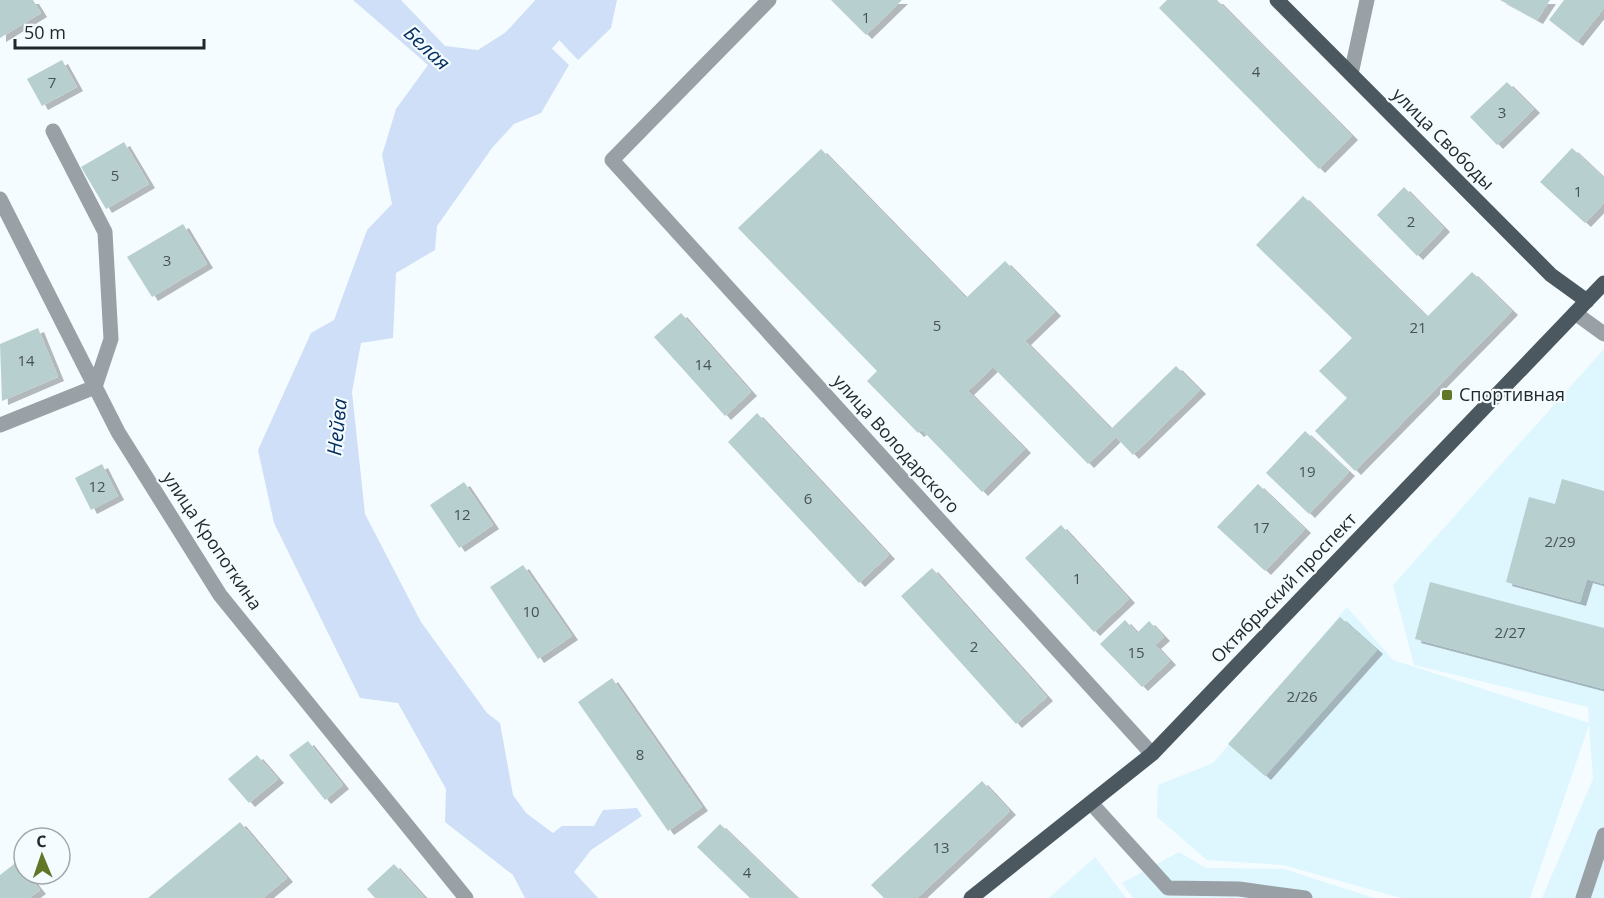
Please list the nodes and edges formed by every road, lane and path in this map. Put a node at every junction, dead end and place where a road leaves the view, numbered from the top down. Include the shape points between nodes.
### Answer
1 (769, 0) edge
2 (1277, 0) edge
3 (1367, 0) edge
4 (1351, 74) junction
5 (53, 131) dead end
6 (0, 199) edge
7 (1604, 283) edge
8 (1587, 301) junction
9 (1575, 313) junction
10 (1604, 334) edge
11 (96, 387) junction
12 (0, 425) edge
13 (1152, 754) junction
14 (1091, 803) junction
15 (1604, 835) edge
16 (466, 898) edge
17 (971, 898) edge
18 (1305, 898) edge
19 (1583, 898) edge

1 - 13 street, улица Володарского via 612,160
2 - 4 main road, улица Свободы
3 - 4 street
4 - 8 main road, улица Свободы via 1551,276
5 - 11 street via 105,232 111,339
6 - 11 street, улица Кропоткина
7 - 8 main road, Октябрьский проспект
8 - 9 main road, Октябрьский проспект
9 - 10 street
9 - 13 main road, Октябрьский проспект
11 - 12 street
11 - 16 street, улица Кропоткина via 118,432 220,595
13 - 14 main road, Октябрьский проспект
14 - 17 main road, Октябрьский проспект
14 - 18 street via 1168,888 1239,889
15 - 19 street

